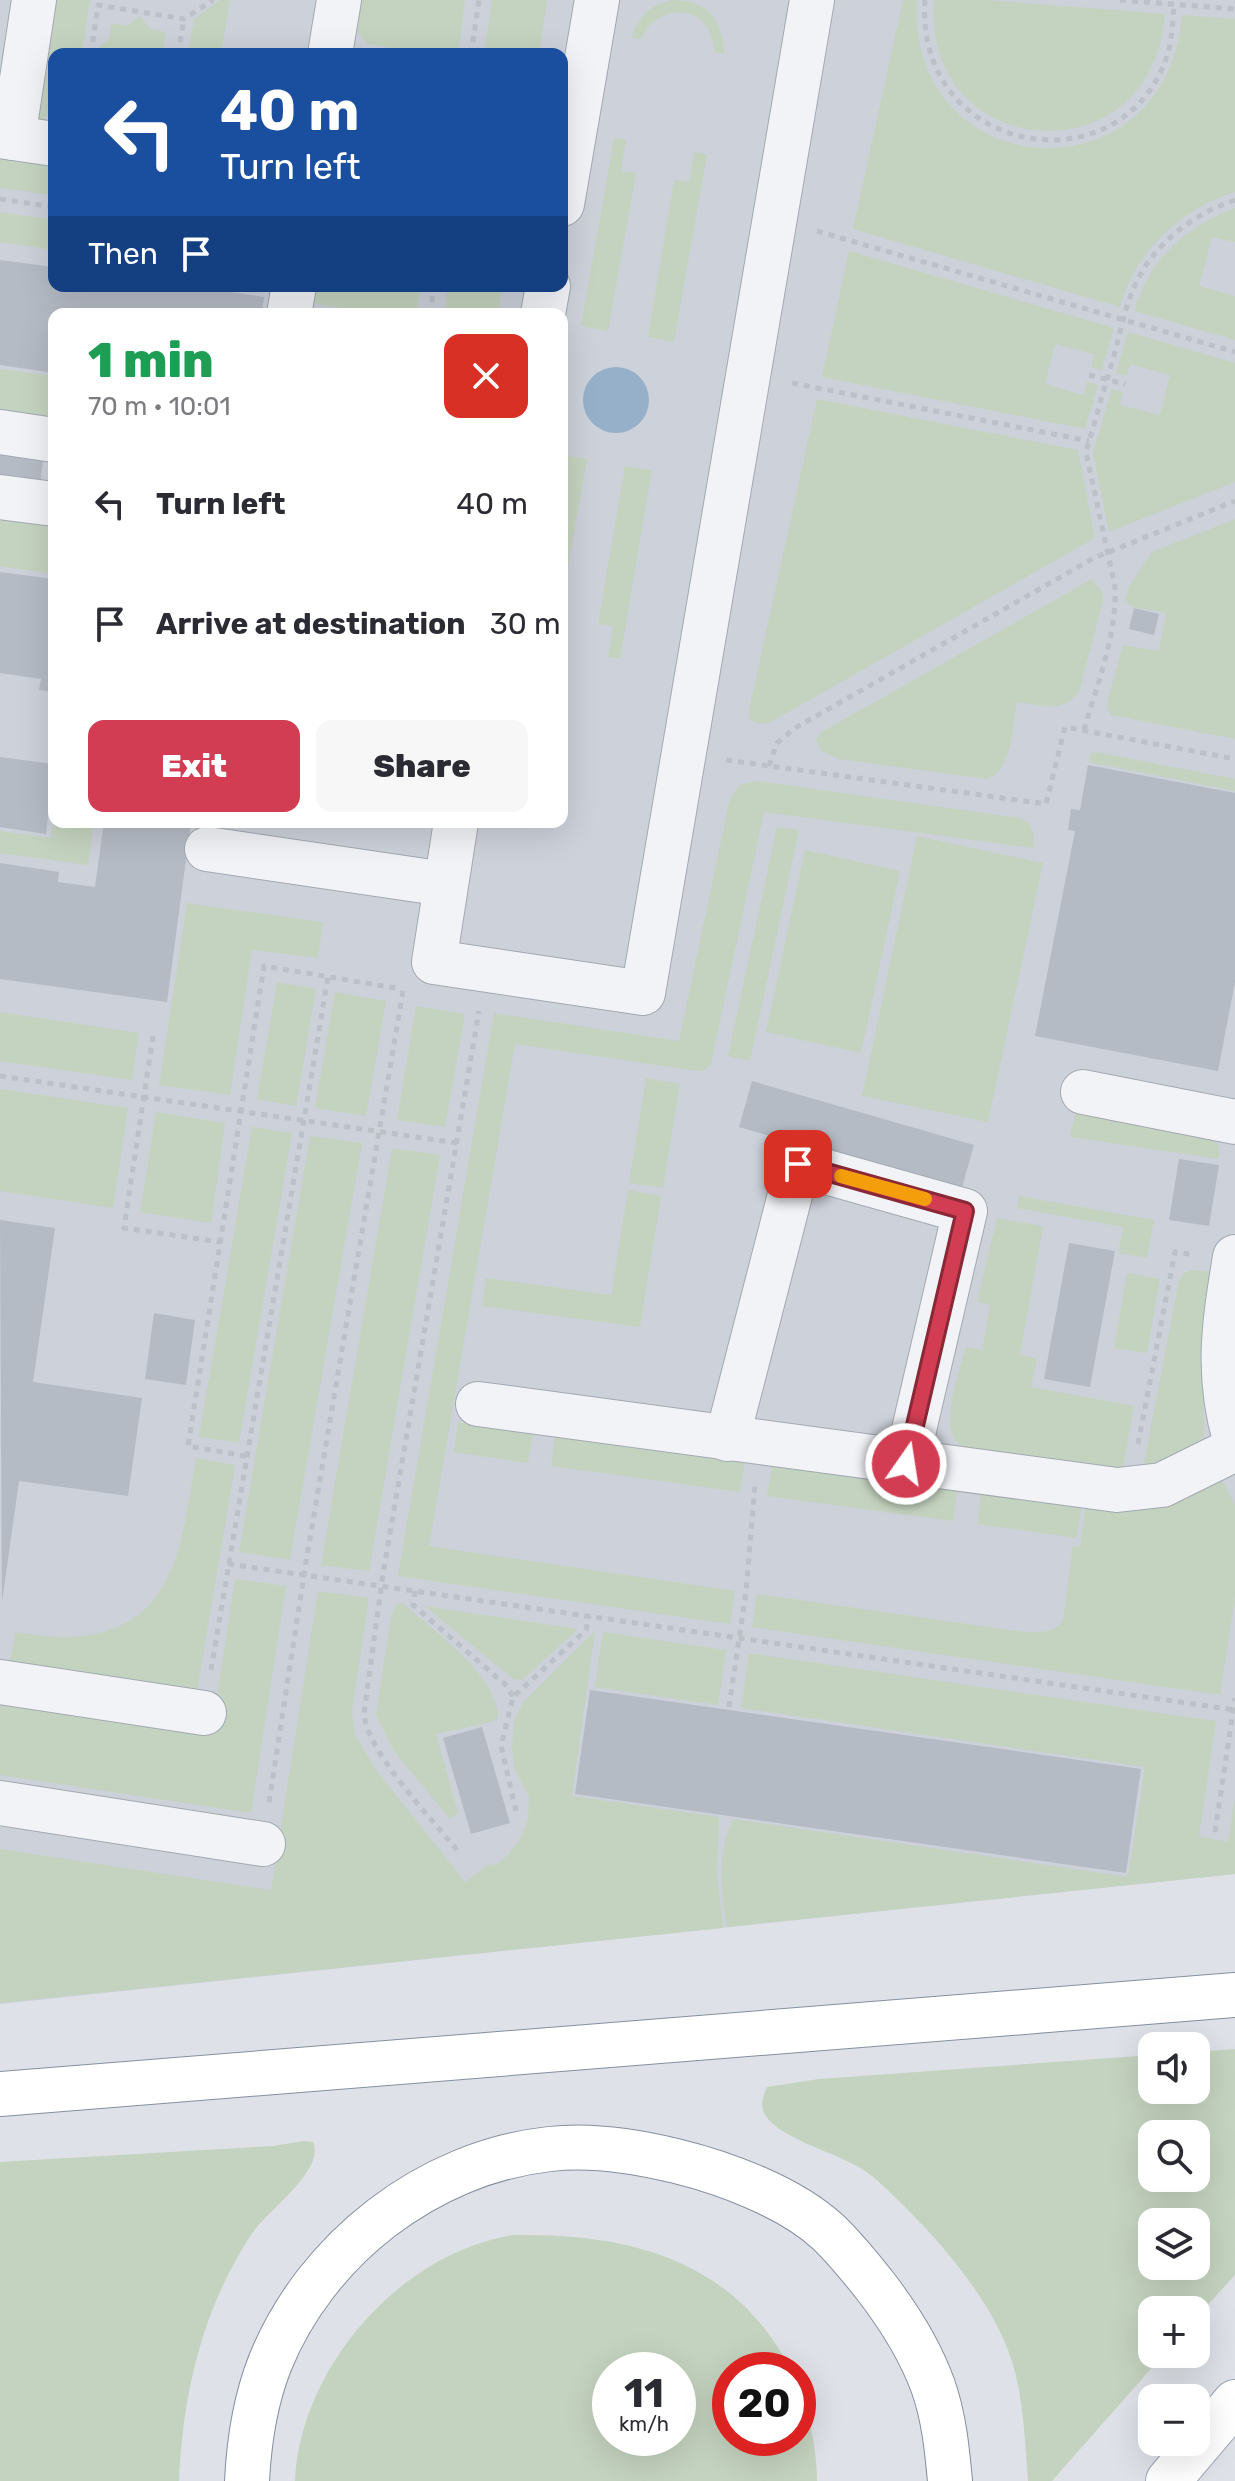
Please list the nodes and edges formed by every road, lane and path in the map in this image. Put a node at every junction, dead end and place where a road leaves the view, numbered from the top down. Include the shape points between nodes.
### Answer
1 (34, 0) edge
2 (213, 0) edge
3 (339, 0) edge
4 (479, 0) edge
5 (597, 0) edge
6 (812, 0) edge
7 (925, 0) edge
8 (1120, 0) edge
9 (97, 2) edge
10 (1174, 4) junction
11 (1235, 9) edge
12 (184, 19) junction
13 (92, 48) edge
14 (179, 48) edge
15 (331, 48) edge
16 (472, 48) edge
17 (572, 93) edge
18 (568, 137) edge
19 (22, 139) edge
20 (0, 199) edge
21 (1235, 200) edge
22 (48, 206) edge
23 (775, 218) junction
24 (1125, 320) junction
25 (1235, 352) edge
26 (748, 374) junction
27 (1089, 375) dead end
28 (1107, 379) junction
29 (1125, 384) dead end
30 (0, 432) edge
31 (48, 439) edge
32 (1089, 441) junction
33 (0, 497) edge
34 (1235, 501) edge
35 (48, 503) edge
36 (1107, 552) junction
37 (1084, 730) junction
38 (682, 755) junction
39 (1235, 759) edge
40 (769, 766) junction
41 (455, 828) edge
42 (207, 849) dead end
43 (445, 884) junction
44 (328, 977) junction
45 (403, 990) junction
46 (416, 992) dead end
47 (481, 1003) dead end
48 (153, 1036) dead end
49 (0, 1076) edge
50 (1083, 1092) dead end
51 (144, 1096) junction
52 (241, 1111) junction
53 (304, 1120) junction
54 (1235, 1122) edge
55 (379, 1132) junction
56 (457, 1143) junction
57 (220, 1243) junction
58 (1235, 1259) edge
59 (478, 1404) dead end
60 (1235, 1440) edge
61 (744, 1441) junction
62 (1235, 1449) edge
63 (246, 1456) junction
64 (906, 1464) junction
65 (1129, 1490) junction
66 (228, 1564) junction
67 (304, 1576) junction
68 (382, 1587) junction
69 (415, 1591) junction
70 (589, 1616) junction
71 (740, 1639) junction
72 (0, 1682) edge
73 (513, 1697) junction
74 (1235, 1698) edge
75 (729, 1707) dead end
76 (1234, 1710) edge
77 (204, 1713) joint
78 (0, 1803) edge
79 (516, 1811) dead end
80 (1215, 1832) dead end
81 (263, 1844) joint
82 (457, 1850) dead end
83 (1235, 1995) edge
84 (0, 2094) edge
85 (1235, 2402) edge
86 (247, 2481) edge
87 (950, 2481) edge
88 (1168, 2481) edge

1 - 19 lane
2 - 12 path
3 - 15 lane
4 - 16 path
5 - 17 lane
6 - 23 lane
7 - 10 path via 931,57 958,102 1000,131 1051,140 1101,129 1143,98 1168,53
8 - 10 path
9 - 12 path
9 - 13 path
10 - 11 path
12 - 14 path
17 - 18 lane
20 - 22 path
21 - 24 path via 1210,209 1158,249 1137,281
23 - 24 path
23 - 26 lane
24 - 25 path
24 - 28 path
26 - 32 path
26 - 38 lane
27 - 28 path
28 - 29 path
28 - 32 path
30 - 31 lane
32 - 36 path via 1086,452
33 - 35 lane
34 - 36 path
36 - 37 path via 1115,587 1113,622
36 - 40 path via 795,728 777,743
37 - 39 path
37 - 40 path via 1065,727 1046,804
38 - 40 path
38 - 43 lane via 643,993 434,962
41 - 43 lane
42 - 43 lane
44 - 45 path
44 - 52 path via 264,966
44 - 53 path
45 - 46 path
45 - 55 path
47 - 56 path
48 - 51 path
49 - 51 path
50 - 54 lane
51 - 52 path
51 - 57 path via 124,1228
52 - 53 path
52 - 57 path
53 - 55 path
53 - 63 path
55 - 56 path
55 - 67 path
56 - 68 path
57 - 63 path via 188,1446
58 - 60 lane via 1222,1365
58 - 65 path via 1175,1252
59 - 61 lane
61 - 64 lane
61 - 64 lane via 798,1164 965,1211
61 - 71 path
62 - 65 lane via 1162,1485
63 - 66 path
64 - 65 lane
66 - 67 path
66 - 77 path
67 - 68 path
67 - 81 path
68 - 69 path
68 - 82 path via 365,1722 385,1760
69 - 70 path
69 - 73 path via 413,1605 507,1686
70 - 71 path
70 - 73 path via 586,1630
71 - 75 path
71 - 76 path
72 - 77 lane
73 - 79 path via 501,1746
74 - 76 path
76 - 80 path
78 - 81 lane
83 - 84 main road
85 - 88 main road
86 - 87 main road via 250,2437 270,2363 289,2324 342,2252 377,2220 462,2172 509,2156 597,2147 699,2166 790,2206 826,2231 898,2316 919,2353 945,2433

